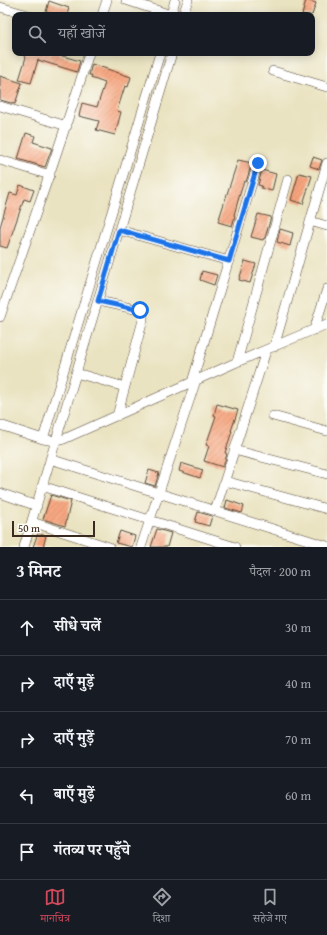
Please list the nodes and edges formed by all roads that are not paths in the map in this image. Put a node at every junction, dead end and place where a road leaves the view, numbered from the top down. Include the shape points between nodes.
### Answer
1 (107, 0) edge
2 (126, 0) edge
3 (175, 0) edge
4 (188, 0) edge
5 (146, 3) edge
6 (0, 7) edge
7 (18, 12) edge
8 (103, 12) edge
9 (164, 12) edge
10 (171, 12) edge
11 (184, 12) edge
12 (88, 56) edge
13 (159, 56) edge
14 (171, 56) edge
15 (273, 71) dead end
16 (327, 87) edge
17 (0, 106) edge
18 (67, 126) junction
19 (0, 160) edge
20 (258, 163) dead end
21 (327, 163) edge
22 (50, 175) junction
23 (288, 179) dead end
24 (310, 221) junction
25 (327, 226) edge
26 (119, 230) junction
27 (229, 261) junction
28 (327, 289) edge
29 (98, 301) junction
30 (0, 317) edge
31 (327, 324) edge
32 (314, 330) junction
33 (270, 349) junction
34 (237, 362) junction
35 (76, 373) junction
36 (194, 381) junction
37 (125, 387) junction
38 (117, 416) junction
39 (273, 416) dead end
40 (0, 425) edge
41 (327, 431) edge
42 (43, 439) junction
43 (55, 441) junction
44 (234, 450) junction
45 (50, 460) junction
46 (327, 474) edge
47 (225, 481) junction
48 (42, 486) junction
49 (0, 493) edge
50 (159, 493) junction
51 (36, 506) junction
52 (327, 509) edge
53 (215, 511) junction
54 (149, 520) junction
55 (32, 522) junction
56 (327, 546) edge
57 (24, 547) edge
58 (109, 547) edge
59 (141, 547) edge
60 (235, 547) edge

1 - 8 street
2 - 5 street
3 - 10 street
4 - 11 street
5 - 9 street
6 - 7 street
12 - 18 street
13 - 42 street
14 - 26 street
15 - 16 street
17 - 18 street
18 - 22 street
19 - 22 street
20 - 27 street
21 - 24 street
22 - 30 street
23 - 34 street
24 - 25 street
24 - 33 street
26 - 27 street
26 - 29 street
27 - 36 street
28 - 32 street
29 - 35 street
29 - 37 street via 135,308 143,314
31 - 32 street
32 - 33 street
33 - 34 street
33 - 44 street
34 - 36 street
35 - 37 street
35 - 43 street
36 - 38 street
36 - 50 street
37 - 38 street
38 - 43 street
39 - 41 street
40 - 42 street
42 - 43 street
43 - 45 street
44 - 46 street
44 - 47 street
45 - 48 street
45 - 50 street
47 - 52 street
47 - 53 street
48 - 51 street
48 - 54 street
49 - 51 street
50 - 53 street
50 - 54 street
51 - 55 street
53 - 56 street
54 - 59 street
54 - 60 street
55 - 57 street
55 - 58 street

